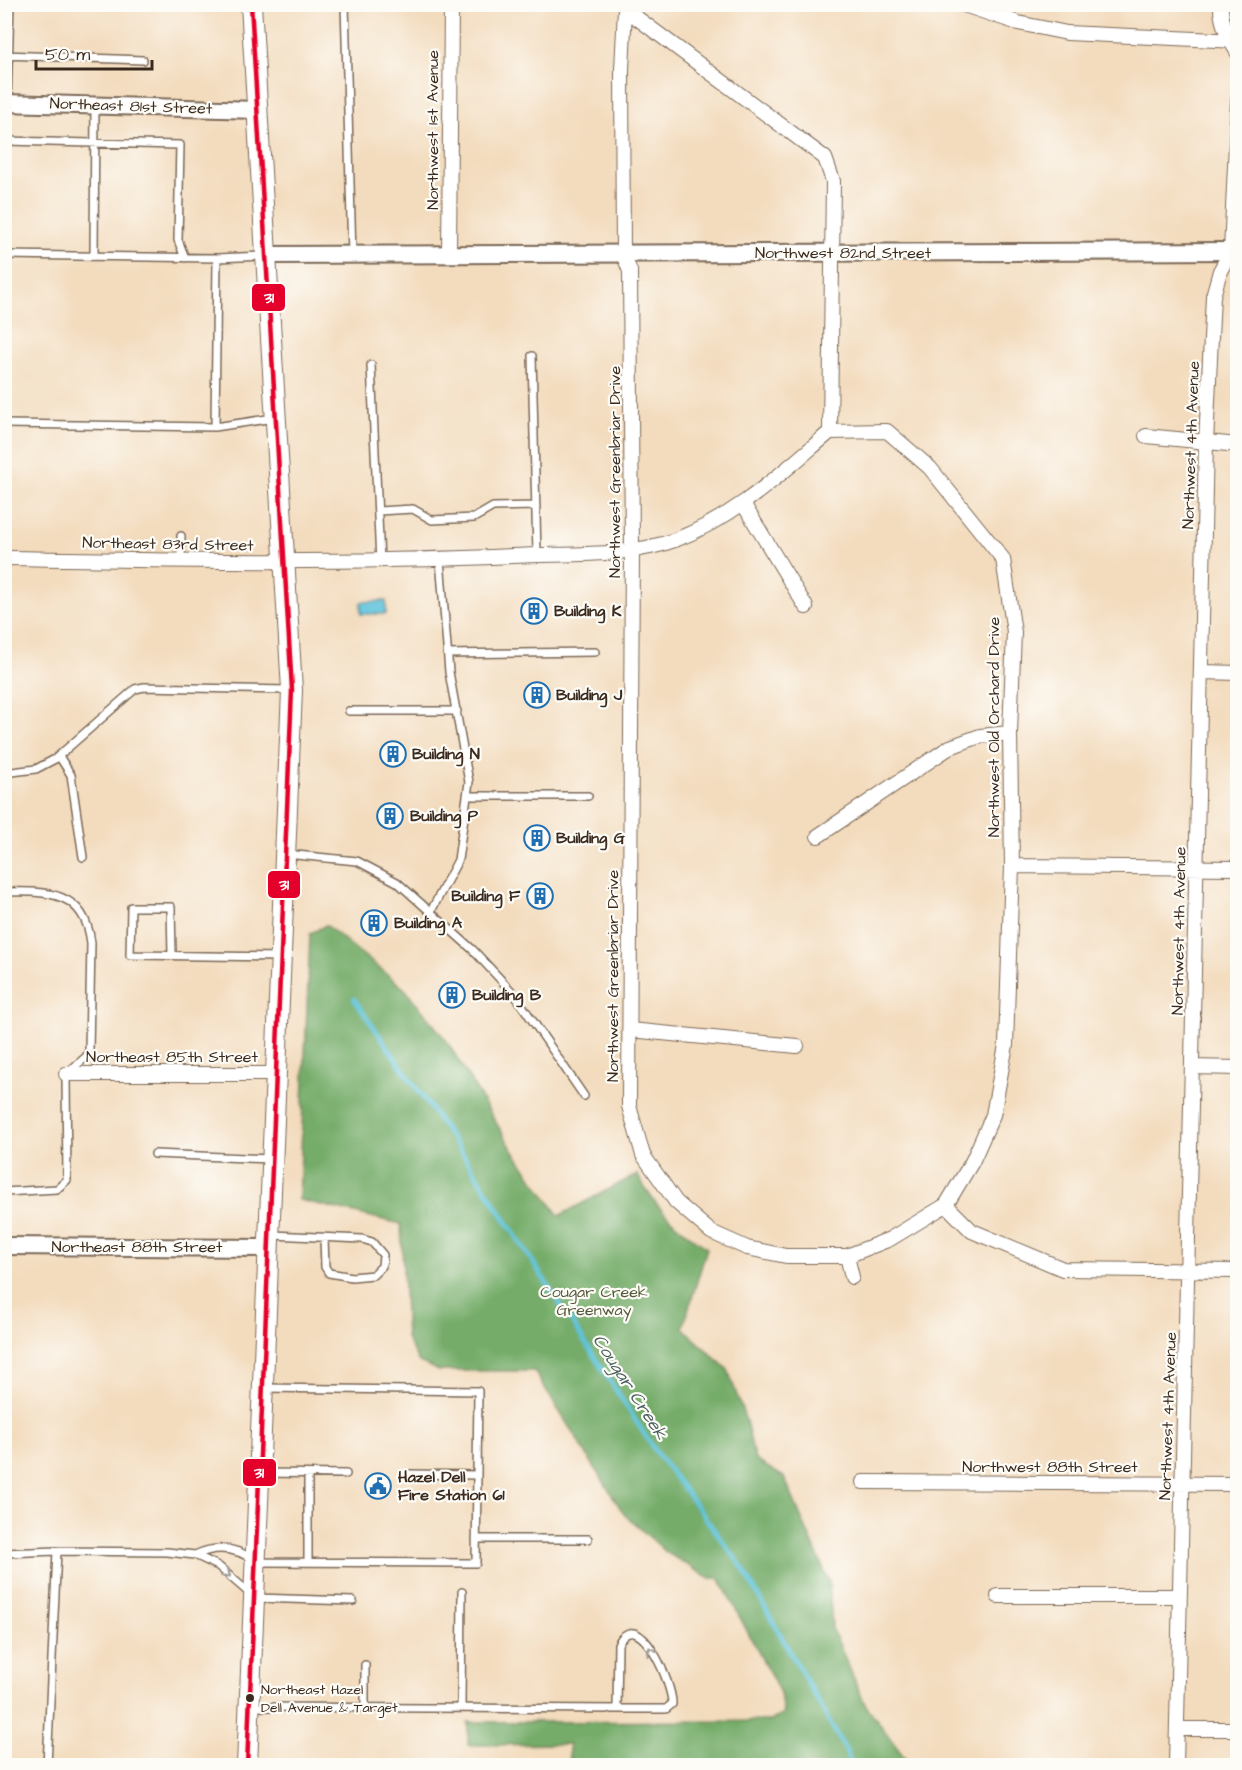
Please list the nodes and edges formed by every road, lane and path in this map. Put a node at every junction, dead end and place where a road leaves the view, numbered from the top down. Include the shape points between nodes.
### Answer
1 (10, 4) edge
2 (251, 4) edge
3 (345, 4) edge
4 (451, 4) edge
5 (961, 4) edge
6 (1221, 4) edge
7 (1233, 40) edge
8 (1238, 53) edge
9 (6, 55) edge
10 (143, 60) dead end
11 (1238, 101) edge
12 (6, 103) edge
13 (95, 105) junction
14 (258, 110) junction
15 (4, 141) edge
16 (94, 143) junction
17 (1234, 251) edge
18 (831, 253) junction
19 (623, 254) junction
20 (4, 255) edge
21 (267, 255) junction
22 (352, 255) junction
23 (449, 255) junction
24 (94, 256) junction
25 (185, 258) junction
26 (217, 258) junction
27 (532, 356) dead end
28 (371, 365) dead end
29 (276, 417) junction
30 (4, 424) edge
31 (215, 427) junction
32 (830, 432) junction
33 (1146, 436) dead end
34 (1206, 443) junction
35 (1238, 445) edge
36 (744, 505) junction
37 (536, 506) junction
38 (378, 511) junction
39 (181, 536) dead end
40 (632, 550) junction
41 (537, 555) junction
42 (4, 558) edge
43 (440, 559) junction
44 (181, 561) junction
45 (380, 561) junction
46 (284, 562) junction
47 (806, 607) dead end
48 (595, 652) dead end
49 (447, 654) junction
50 (1202, 672) junction
51 (1238, 673) edge
52 (292, 690) junction
53 (349, 711) dead end
54 (457, 711) junction
55 (1010, 734) junction
56 (58, 756) junction
57 (4, 773) edge
58 (467, 796) junction
59 (588, 796) dead end
60 (818, 836) dead end
61 (285, 854) junction
62 (83, 857) dead end
63 (1012, 866) junction
64 (1197, 868) junction
65 (1238, 868) edge
66 (4, 892) edge
67 (430, 913) junction
68 (172, 955) junction
69 (281, 957) junction
70 (630, 1030) junction
71 (797, 1046) dead end
72 (1192, 1067) junction
73 (1238, 1068) edge
74 (66, 1074) junction
75 (278, 1074) junction
76 (584, 1096) dead end
77 (155, 1154) dead end
78 (273, 1159) junction
79 (4, 1192) edge
80 (946, 1205) junction
81 (324, 1238) junction
82 (269, 1241) junction
83 (4, 1246) edge
84 (847, 1256) junction
85 (1189, 1270) junction
86 (1238, 1271) edge
87 (852, 1277) dead end
88 (263, 1388) junction
89 (259, 1473) junction
90 (308, 1474) junction
91 (346, 1474) dead end
92 (410, 1474) dead end
93 (477, 1474) junction
94 (863, 1482) dead end
95 (1182, 1484) junction
96 (1238, 1484) edge
97 (476, 1539) junction
98 (588, 1539) dead end
99 (57, 1551) junction
100 (4, 1553) edge
101 (195, 1555) junction
102 (256, 1562) junction
103 (308, 1562) junction
104 (462, 1592) dead end
105 (998, 1596) dead end
106 (1180, 1596) junction
107 (255, 1598) junction
108 (353, 1601) dead end
109 (365, 1665) dead end
110 (249, 1707) junction
111 (365, 1708) junction
112 (461, 1708) junction
113 (617, 1709) junction
114 (1177, 1729) junction
115 (1238, 1729) edge
116 (47, 1766) edge
117 (247, 1766) edge
118 (1176, 1766) edge

1 - 9 lane
2 - 14 main road
3 - 22 lane
4 - 23 street, Northwest 1st Avenue
5 - 7 street via 1018,23 1067,33
6 - 7 street via 1221,15
7 - 8 street
9 - 10 lane
9 - 12 lane
11 - 17 street, Northwest 4th Avenue
12 - 13 street, Northeast 81st Street
13 - 14 street, Northeast 81st Street
13 - 16 lane
14 - 21 main road
15 - 16 lane
16 - 24 lane
16 - 25 lane via 180,145 178,240
17 - 18 street, Northwest 82nd Street
17 - 34 street, Northwest 4th Avenue via 1220,271 1213,297
18 - 19 street, Northwest 82nd Street
18 - 19 street, Northwest Greenbriar Drive via 833,181 825,158 625,9
18 - 32 street
19 - 23 street, Northwest 82nd Street
19 - 40 street, Northwest Greenbriar Drive via 630,271
20 - 24 lane
21 - 22 street, Northwest 82nd Street
21 - 26 lane
21 - 29 main road
22 - 23 street, Northwest 82nd Street
24 - 25 lane
25 - 26 lane
26 - 31 lane
27 - 37 lane
28 - 38 lane
29 - 31 lane
29 - 46 main road
30 - 31 lane
32 - 36 street, Northeast 83rd Street
32 - 55 street, Northwest Old Orchard Drive via 887,431 930,468 1003,559 1014,632
33 - 34 street
34 - 35 street
34 - 50 street, Northwest 4th Avenue
36 - 40 street, Northeast 83rd Street via 709,526
36 - 47 street
37 - 38 lane via 493,507 474,518 432,520 413,509
37 - 41 lane
38 - 45 lane
39 - 44 lane
40 - 41 street, Northeast 83rd Street
40 - 70 street, Northwest Greenbriar Drive
41 - 43 street, Northeast 83rd Street
42 - 44 street, Northeast 83rd Street
43 - 45 street, Northeast 83rd Street
43 - 49 lane
44 - 46 street, Northeast 83rd Street
45 - 46 street, Northeast 83rd Street
46 - 52 main road
48 - 49 lane
49 - 54 lane
50 - 51 street
50 - 64 street, Northwest 4th Avenue
52 - 56 lane via 135,689
52 - 61 main road
53 - 54 lane
54 - 58 lane via 469,782
55 - 60 street via 980,736 950,747
55 - 63 street, Northwest Old Orchard Drive
56 - 57 lane via 36,769
56 - 62 lane via 71,775
58 - 59 lane
58 - 67 lane via 458,860
61 - 67 lane via 357,861 397,882
61 - 69 main road
63 - 64 street
63 - 80 street, Northwest Old Orchard Drive via 1006,1045 993,1115 972,1162
64 - 65 street
64 - 72 street, Northwest 4th Avenue
66 - 74 lane via 66,898 81,909 89,927 89,1051
67 - 76 lane via 473,950 515,995
68 - 68 lane via 130,955 131,907 171,907
68 - 69 lane
69 - 75 main road
70 - 71 street
70 - 84 street, Northwest Greenbriar Drive via 629,1106 643,1155 676,1202 711,1232 747,1248 786,1256
72 - 73 street
72 - 85 street, Northwest 4th Avenue
74 - 75 street, Northeast 85th Street
74 - 79 lane via 67,1179 57,1189
75 - 78 main road
77 - 78 lane
78 - 82 main road
80 - 84 street, Northwest Greenbriar Drive via 890,1239
80 - 85 street via 972,1231 1063,1269
81 - 81 lane via 372,1242 383,1255 382,1266 373,1275 329,1273 325,1267
81 - 82 lane
82 - 83 street, Northeast 88th Street
82 - 88 main road
84 - 87 street
85 - 86 street
85 - 95 street, Northwest 4th Avenue
88 - 89 main road
88 - 93 lane via 478,1391
89 - 90 lane
89 - 102 main road
90 - 91 lane
90 - 103 lane
92 - 93 lane
93 - 97 lane
94 - 95 street, Northwest 88th Street
95 - 96 street, Northwest 88th Street
95 - 106 street, Northwest 4th Avenue
97 - 98 lane
97 - 103 lane via 476,1563
99 - 100 lane
99 - 101 lane
99 - 116 lane
101 - 102 lane via 207,1550 241,1550
101 -> 107 lane via 218,1566
102 - 103 lane
102 - 107 main road
104 - 112 lane
105 - 106 street
106 - 114 street, Northwest 4th Avenue
107 - 108 lane
107 - 110 main road
109 - 111 lane
110 - 111 lane
110 - 117 main road
111 - 112 lane
112 - 113 lane
113 -> 113 lane via 666,1709 672,1704 673,1694 640,1634 630,1632 618,1644
114 - 115 street
114 - 118 street, Northwest 4th Avenue

